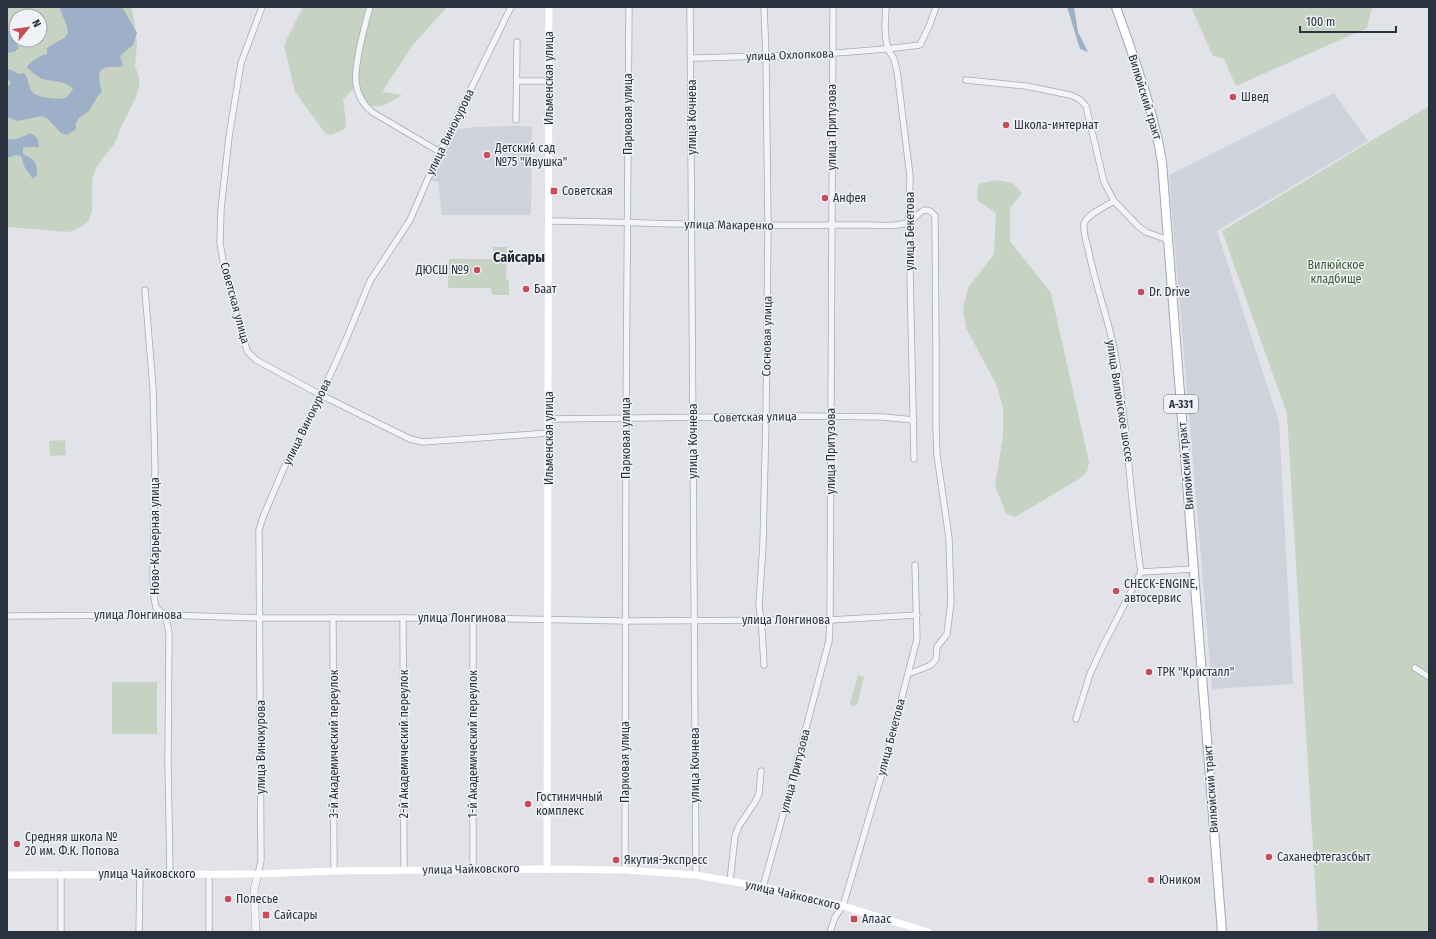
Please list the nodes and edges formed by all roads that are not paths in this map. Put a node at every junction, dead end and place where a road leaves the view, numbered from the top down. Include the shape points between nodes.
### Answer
1 (262, 7) edge
2 (370, 7) edge
3 (511, 7) edge
4 (549, 7) edge
5 (629, 7) edge
6 (690, 7) edge
7 (764, 7) edge
8 (833, 7) edge
9 (886, 7) edge
10 (936, 7) edge
11 (1116, 7) edge
12 (518, 42) dead end
13 (888, 49) junction
14 (832, 54) junction
15 (766, 56) junction
16 (692, 58) junction
17 (966, 80) dead end
18 (517, 81) junction
19 (548, 81) junction
20 (516, 120) dead end
21 (440, 152) junction
22 (1114, 201) junction
23 (548, 221) junction
24 (627, 222) junction
25 (909, 222) junction
26 (693, 225) junction
27 (832, 225) junction
28 (768, 226) junction
29 (1168, 240) junction
30 (145, 290) dead end
31 (321, 395) junction
32 (766, 417) junction
33 (831, 417) junction
34 (692, 418) junction
35 (626, 419) junction
36 (549, 420) junction
37 (914, 420) junction
38 (549, 433) junction
39 (914, 459) dead end
40 (915, 565) dead end
41 (1194, 569) junction
42 (1141, 572) junction
43 (165, 614) junction
44 (917, 615) junction
45 (7, 616) edge
46 (260, 618) junction
47 (333, 618) junction
48 (403, 618) junction
49 (473, 618) junction
50 (549, 620) junction
51 (694, 620) junction
52 (760, 620) junction
53 (830, 620) junction
54 (625, 621) junction
55 (764, 666) dead end
56 (1415, 668) dead end
57 (908, 674) junction
58 (1429, 676) edge
59 (1076, 719) dead end
60 (762, 771) dead end
61 (473, 869) junction
62 (547, 869) junction
63 (404, 870) junction
64 (625, 870) junction
65 (334, 871) junction
66 (61, 874) junction
67 (170, 874) junction
68 (209, 874) junction
69 (258, 874) junction
70 (7, 875) edge
71 (140, 875) junction
72 (696, 875) junction
73 (730, 881) junction
74 (762, 887) junction
75 (843, 906) junction
76 (61, 932) edge
77 (139, 932) edge
78 (209, 932) edge
79 (256, 932) edge
80 (830, 932) edge
81 (928, 932) edge
82 (1222, 932) edge

1 - 31 street, Советская улица via 241,63 229,137 220,243 224,267 248,351 256,360
2 - 21 street via 355,73 356,86 363,101 372,112
3 - 21 street, улица Винокурова
4 - 19 main road, Ильменская улица
5 - 24 street, Парковая улица
6 - 16 street, улица Кочнева
7 - 15 street, Сосновая улица
8 - 14 street, улица Притузова
9 - 13 street, улица Бекетова
10 - 13 street, улица Охлопкова via 920,44
11 - 29 main road, Вилюйский тракт / А-331 via 1145,88 1158,136
12 - 18 street
13 - 14 street, улица Охлопкова
13 - 25 street, улица Бекетова via 897,71 910,176
14 - 15 street, улица Охлопкова
14 - 27 street, улица Притузова
15 - 16 street, улица Охлопкова
15 - 28 street, Сосновая улица
16 - 26 street, улица Кочнева
17 - 22 street via 1026,86 1079,99 1086,106 1104,182
18 - 19 street
18 - 20 street
19 - 23 main road, Ильменская улица
21 - 31 street, улица Винокурова via 410,220 370,281
22 - 29 street via 1146,232
22 - 42 street, улица Вилюйское шоссе via 1088,217 1084,222 1084,228 1116,358
23 - 24 street, улица Макаренко
23 - 36 main road, Ильменская улица
24 - 26 street, улица Макаренко
24 - 35 street, Парковая улица
25 - 27 street, улица Макаренко via 894,226
25 - 37 street, улица Бекетова
25 - 57 street via 922,211 927,210 935,216 936,440 949,538 951,587 947,634 937,647 936,659 930,666
26 - 28 street, улица Макаренко
26 - 34 street, улица Кочнева
27 - 28 street, улица Макаренко
27 - 33 street, улица Притузова
28 - 32 street, Сосновая улица
29 - 41 main road, Вилюйский тракт / А-331
30 - 43 street, Ново-Карьерная улица via 153,388 155,470 152,575 156,608
31 - 38 street, Советская улица via 410,439 423,442
31 - 46 street, улица Винокурова via 283,470 259,530
32 - 33 street, Советская улица
32 - 34 street, Советская улица
32 - 52 street, Сосновая улица
33 - 37 street, Советская улица
33 - 53 street, улица Притузова
34 - 35 street, Советская улица
34 - 51 street, улица Кочнева
35 - 36 street, Советская улица
35 - 54 street, Парковая улица
36 - 38 main road, Ильменская улица
37 - 39 street, улица Бекетова
38 - 50 main road, Ильменская улица
40 - 44 street, улица Бекетова
41 - 42 street
41 - 82 main road, Вилюйский тракт / А-331
42 - 59 street via 1090,674
43 - 45 street, улица Лонгинова
43 - 46 street, улица Лонгинова
43 - 67 street, Ново-Карьерная улица via 169,632
44 - 53 street, улица Лонгинова
44 - 57 street, улица Бекетова via 917,639
46 - 47 street, улица Лонгинова
46 - 69 street, улица Винокурова via 261,861
47 - 48 street, улица Лонгинова
47 - 65 street, 3-й Академический переулок
48 - 49 street, улица Лонгинова
48 - 63 street, 2-й Академический переулок
49 - 50 street, улица Лонгинова
49 - 61 street, 1-й Академический переулок
50 - 54 street, улица Лонгинова
50 - 62 main road, Ильменская улица
51 - 52 street, улица Лонгинова
51 - 54 street, улица Лонгинова
51 - 72 street, улица Кочнева
52 - 53 street, улица Лонгинова
52 - 55 street, Сосновая улица
53 - 74 street, улица Притузова via 828,647
54 - 64 street, Парковая улица
56 - 58 street
57 - 75 street, улица Бекетова
60 - 73 street via 759,794 735,836
61 - 62 main road, улица Чайковского
61 - 63 main road, улица Чайковского
62 - 64 main road, улица Чайковского
63 - 65 main road, улица Чайковского
64 - 72 main road, улица Чайковского
65 - 69 main road, улица Чайковского
66 - 70 main road, улица Чайковского
66 - 71 main road, улица Чайковского
66 - 76 street
67 - 68 main road, улица Чайковского
67 - 71 main road, улица Чайковского
68 - 69 main road, улица Чайковского
68 - 78 street
69 - 79 street via 254,890
71 - 77 street
72 - 73 main road, улица Чайковского
73 - 74 main road, улица Чайковского
74 - 75 main road, улица Чайковского
75 - 80 street, улица Бекетова via 835,917
75 - 81 main road, улица Чайковского

